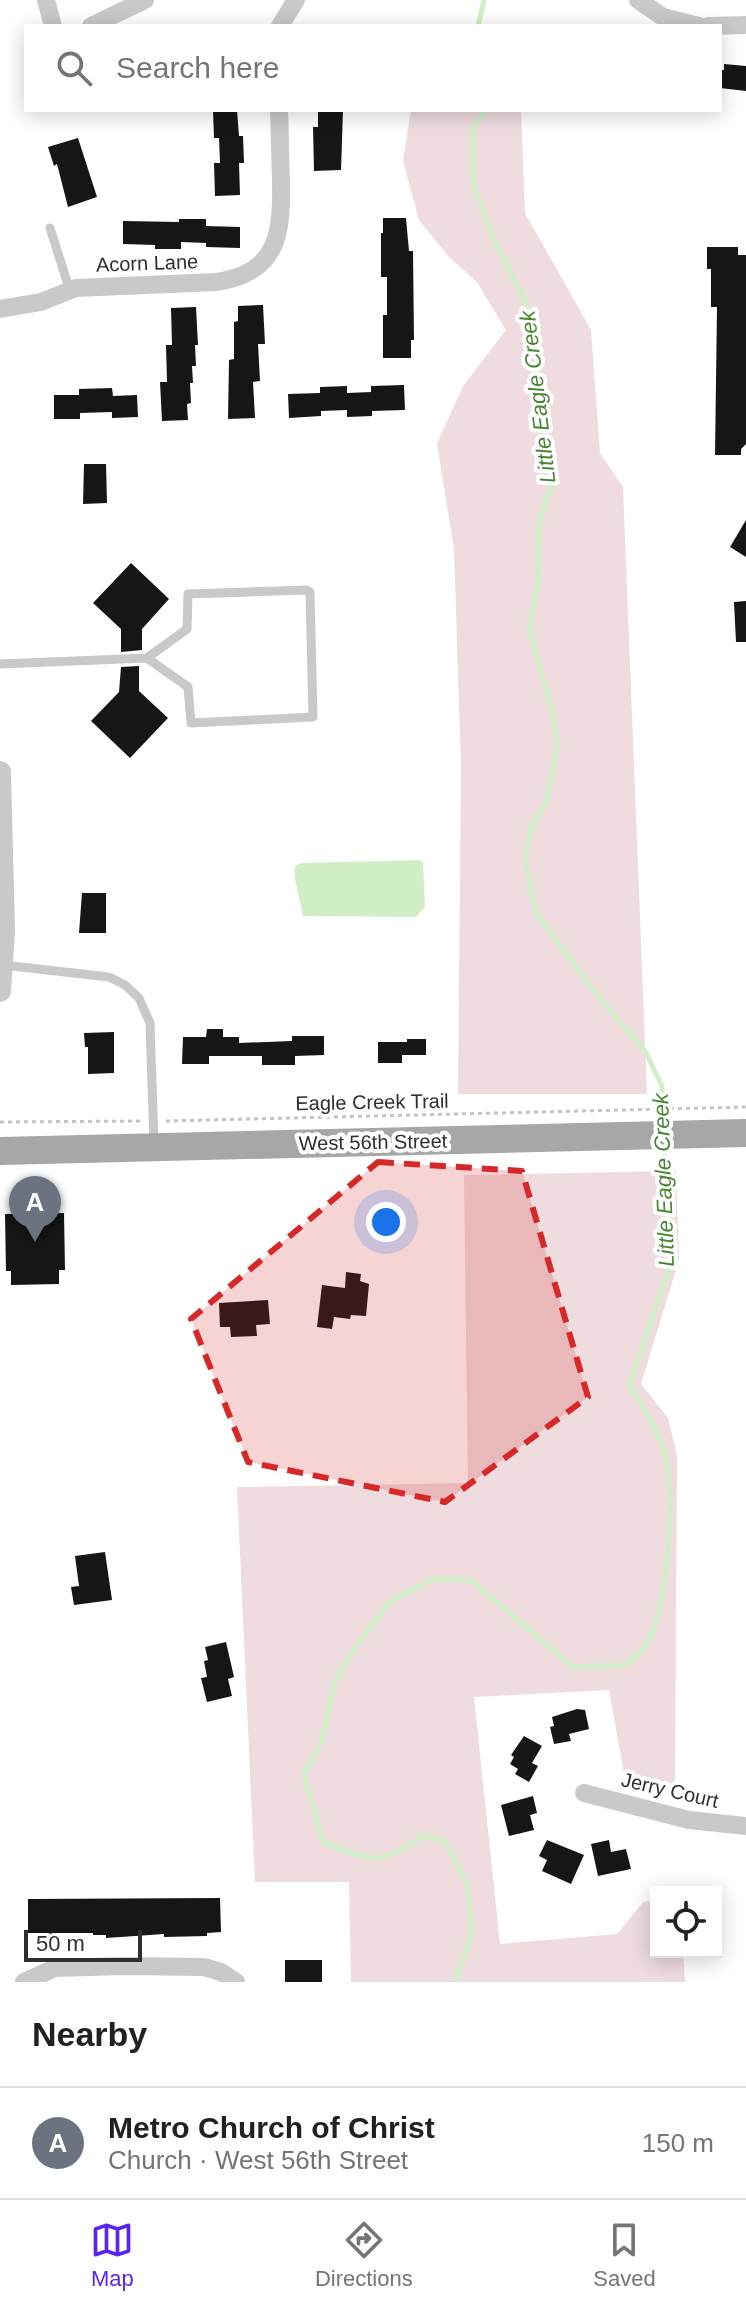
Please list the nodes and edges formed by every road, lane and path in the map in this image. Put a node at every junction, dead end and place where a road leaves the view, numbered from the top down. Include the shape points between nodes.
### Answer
1 (46, 0) edge
2 (145, 0) edge
3 (638, 0) edge
4 (291, 2) edge
5 (52, 24) edge
6 (95, 24) edge
7 (281, 24) edge
8 (691, 24) edge
9 (746, 25) edge
10 (722, 26) edge
11 (279, 112) edge
12 (50, 228) dead end
13 (70, 291) junction
14 (0, 309) edge
15 (147, 658) junction
16 (0, 664) edge
17 (0, 772) edge
18 (3, 965) junction
19 (0, 991) edge
20 (746, 1107) edge
21 (703, 1121) junction
22 (0, 1122) edge
23 (622, 1122) junction
24 (746, 1133) edge
25 (153, 1134) junction
26 (0, 1151) edge
27 (584, 1793) dead end
28 (746, 1826) edge
29 (24, 1982) edge
30 (236, 1982) edge

1 - 5 street
2 - 6 street
3 - 8 street via 663,17
4 - 7 street
9 - 10 street
11 - 13 street, Acorn Lane via 282,214 279,234 258,266 231,280
12 - 13 lane
13 - 14 street, Acorn Lane
15 - 15 lane via 187,629 188,594 307,590 313,717 191,723 188,687
15 - 16 lane
17 - 18 street
18 - 19 street
18 - 25 lane via 109,977 139,998 150,1023
20 - 21 path, Eagle Creek Trail
21 - 23 main road, West 56th Street
21 - 23 path, Eagle Creek Trail
21 - 24 main road, West 56th Street
22 - 25 path, Eagle Creek Trail
23 - 25 main road, West 56th Street
23 - 25 path, Eagle Creek Trail
25 - 26 main road, West 56th Street
27 - 28 street, Jerry Court via 689,1820
29 - 30 street via 55,1968 125,1966 200,1966

